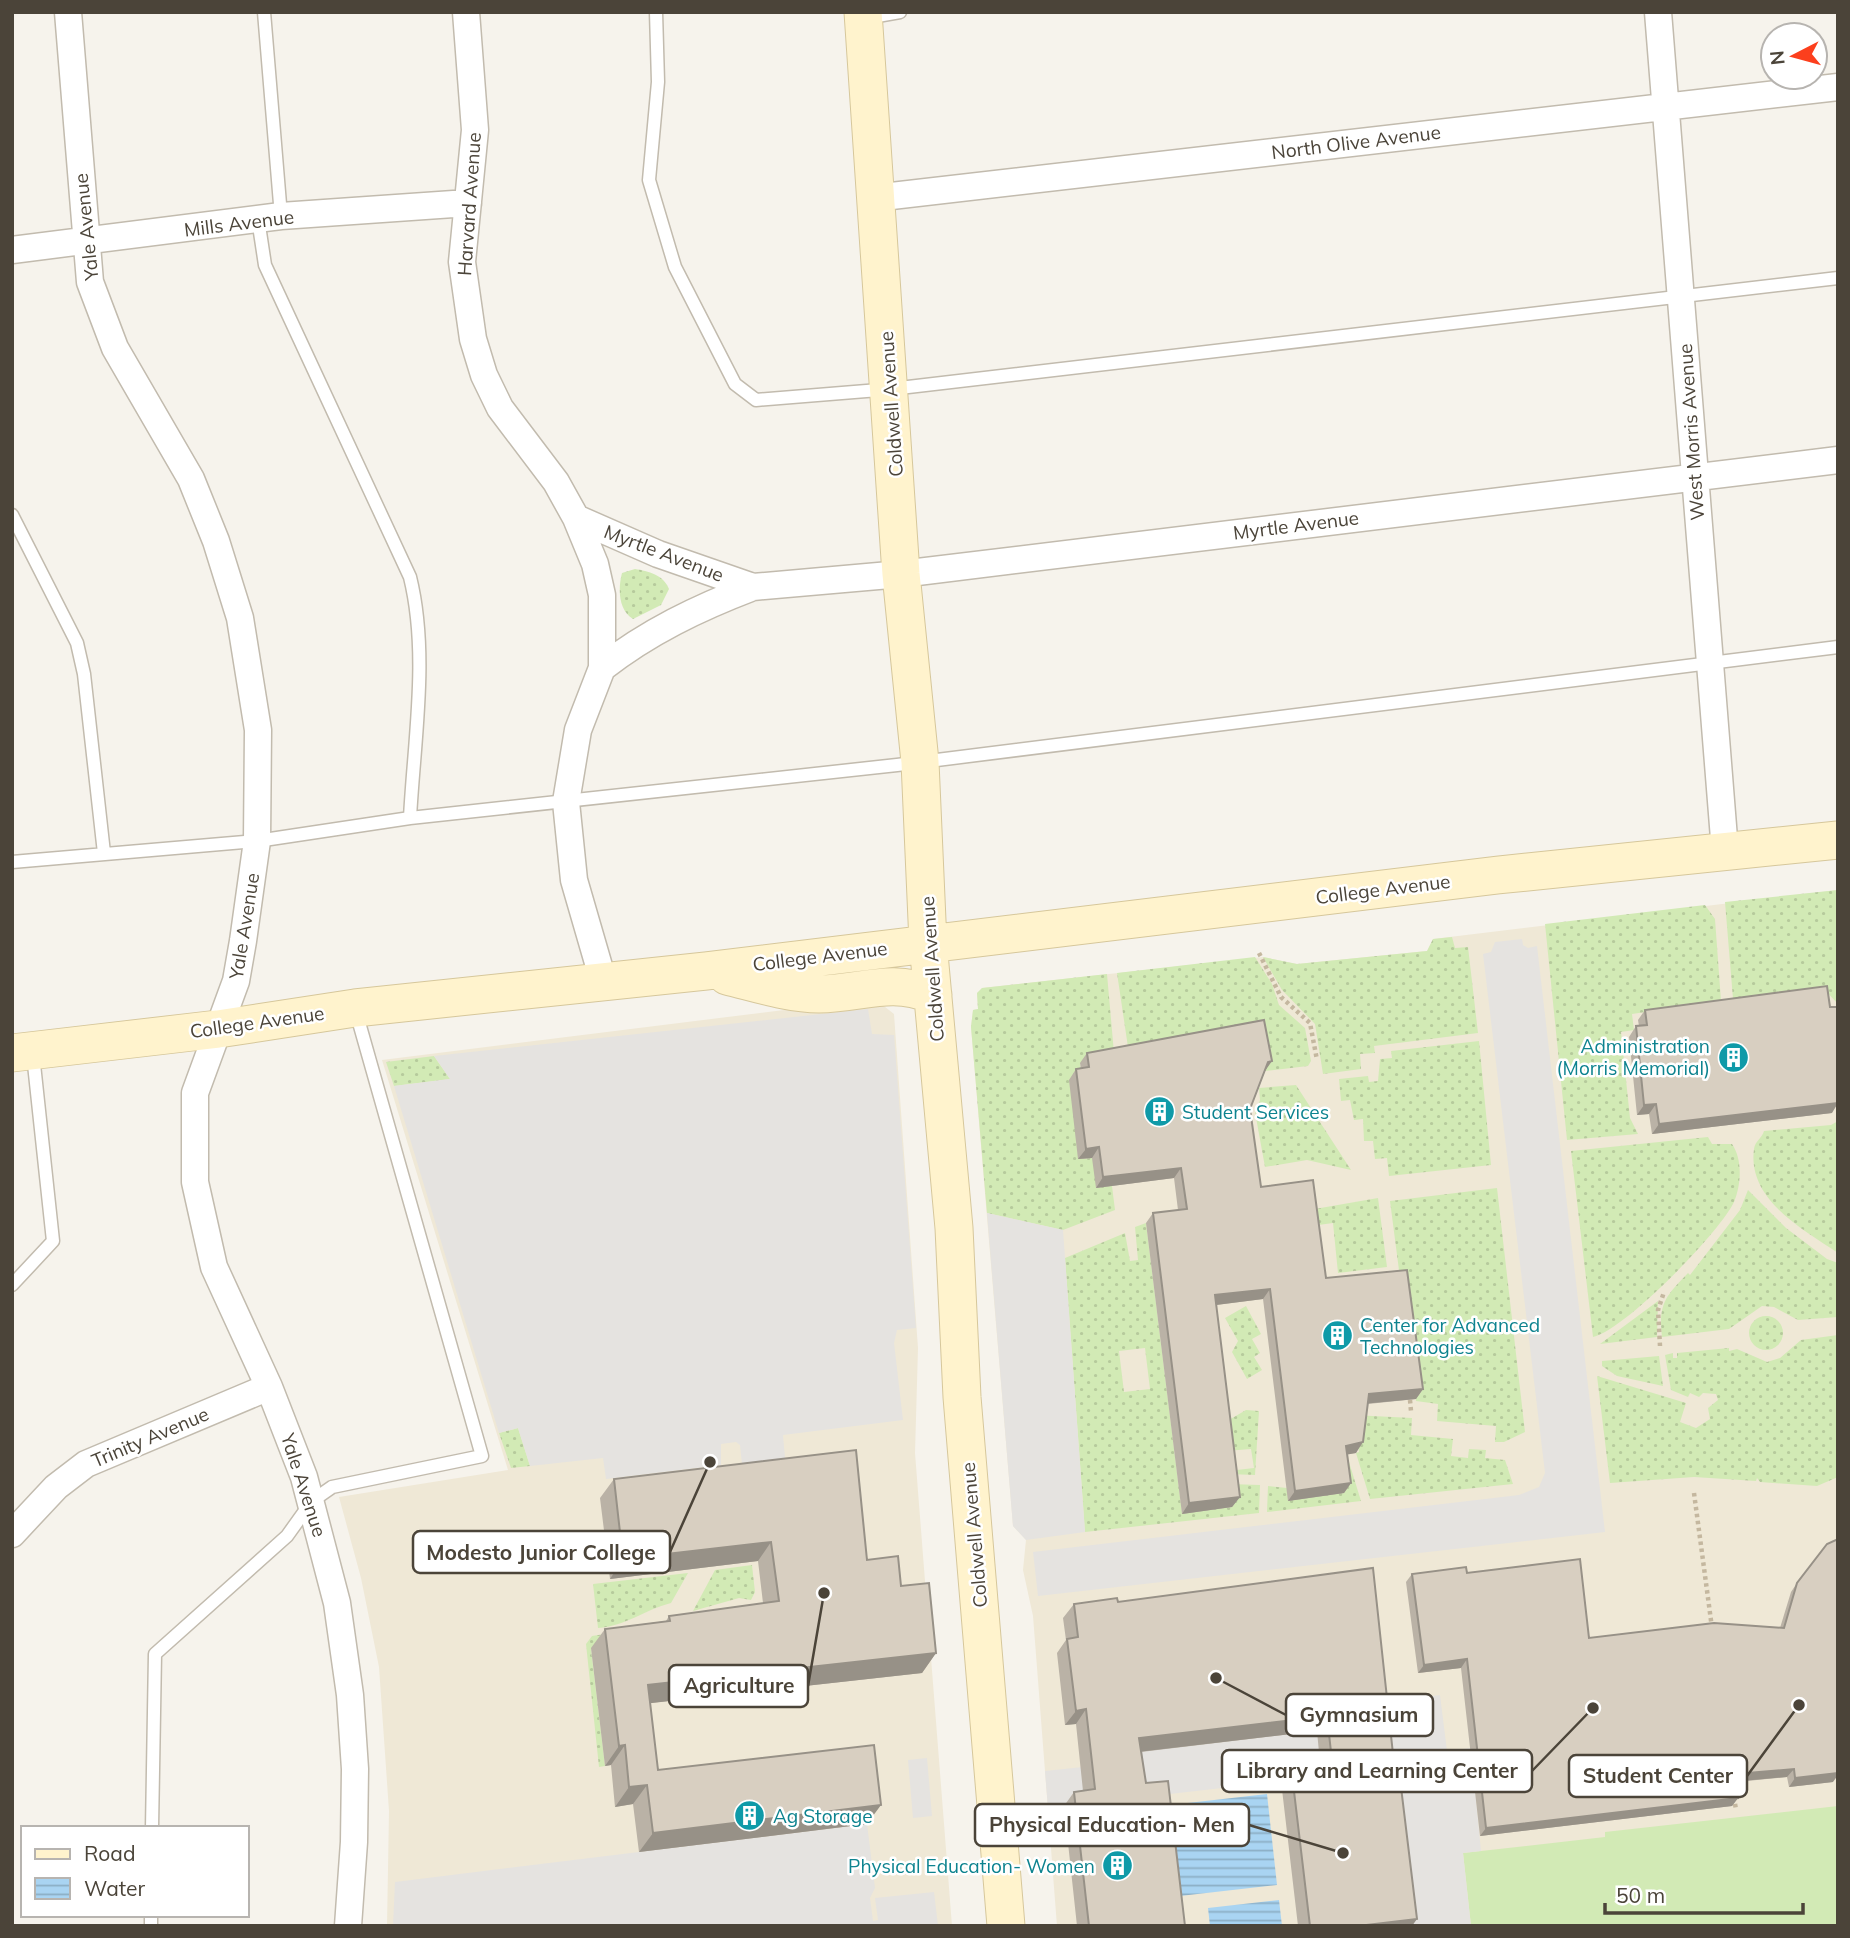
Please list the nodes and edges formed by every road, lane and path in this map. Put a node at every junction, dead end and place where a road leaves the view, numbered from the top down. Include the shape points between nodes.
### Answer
1 (68, 12) edge
2 (264, 12) edge
3 (466, 12) edge
4 (656, 12) edge
5 (900, 12) edge
6 (1658, 12) edge
7 (864, 15) edge
8 (1838, 87) edge
9 (1666, 107) junction
10 (874, 198) junction
11 (468, 203) junction
12 (269, 218) junction
13 (86, 243) junction
14 (12, 250) edge
15 (1838, 278) edge
16 (1682, 295) junction
17 (891, 389) junction
18 (1838, 460) edge
19 (1694, 475) junction
20 (12, 515) edge
21 (576, 518) junction
22 (901, 574) junction
23 (753, 587) junction
24 (1838, 647) edge
25 (1708, 661) junction
26 (602, 668) junction
27 (920, 762) junction
28 (566, 802) junction
29 (410, 818) junction
30 (1838, 840) edge
31 (257, 841) junction
32 (1725, 851) junction
33 (104, 853) junction
34 (12, 862) edge
35 (928, 943) junction
36 (1259, 953) dead end
37 (706, 971) junction
38 (603, 981) junction
39 (933, 995) junction
40 (355, 1008) junction
41 (219, 1029) junction
42 (23, 1052) edge
43 (1317, 1060) dead end
44 (12, 1285) edge
45 (1664, 1292) dead end
46 (1660, 1346) dead end
47 (269, 1387) junction
48 (1410, 1400) edge
49 (1411, 1411) dead end
50 (1694, 1493) dead end
51 (312, 1501) junction
52 (12, 1534) edge
53 (1712, 1631) edge
54 (1734, 1796) edge
55 (1736, 1810) edge
56 (152, 1826) edge
57 (348, 1926) edge
58 (1006, 1926) edge

1 - 13 street, Yale Avenue
2 - 12 lane
3 - 11 street, Harvard Avenue via 475,130
4 - 17 lane via 658,82 649,180 675,267 735,384 756,400
5 - 7 lane
6 - 9 street, West Morris Avenue
7 - 10 street, Coldwell Avenue
8 - 9 street, North Olive Avenue
9 - 10 street, North Olive Avenue
9 - 16 street, West Morris Avenue
10 - 17 street, Coldwell Avenue
11 - 12 street, Mills Avenue
11 - 21 street, Harvard Avenue via 462,262 472,339 484,375 500,408 556,482
12 - 13 street, Mills Avenue
12 - 29 lane via 265,265 410,578 418,611
13 - 14 street, Mills Avenue
13 - 31 street, Yale Avenue via 90,282 115,348 191,480 240,618 258,730
15 - 16 lane
16 - 17 lane
16 - 19 street, West Morris Avenue
17 - 22 street, Coldwell Avenue
18 - 19 street, Myrtle Avenue
19 - 22 street, Myrtle Avenue
19 - 25 street, West Morris Avenue
20 - 33 lane via 76,643 84,674
21 - 23 street, Myrtle Avenue via 658,554
21 - 26 street, Harvard Avenue via 602,595
22 - 23 street, Myrtle Avenue
22 - 27 street, Coldwell Avenue
23 - 26 street, Myrtle Avenue via 699,608 635,642
24 - 25 lane
25 - 27 lane
25 - 32 street, West Morris Avenue
26 - 28 street, Harvard Avenue via 578,730
27 - 28 lane
27 - 35 street, Coldwell Avenue
28 - 29 lane
28 - 38 street, Harvard Avenue via 573,880
29 - 31 lane
30 - 32 street, College Avenue
31 - 33 lane
31 - 41 street, Yale Avenue via 236,981
32 - 35 street, College Avenue
33 - 34 lane
35 - 37 street, College Avenue
35 - 39 street, Coldwell Avenue
36 - 43 path via 1281,997 1310,1023
37 - 38 street, College Avenue
37 - 39 street via 819,994 893,985
38 - 40 street, College Avenue
39 - 58 street, Coldwell Avenue
40 - 41 street, College Avenue
40 - 51 lane via 482,1456 332,1487
41 - 42 street, College Avenue
41 - 47 street, Yale Avenue via 195,1093 195,1182 214,1267
42 - 44 lane via 53,1241
45 - 46 path via 1658,1310
47 - 51 street, Yale Avenue
47 - 52 street, Trinity Avenue via 86,1464 56,1487
48 - 49 path
50 - 53 path
51 - 56 lane via 287,1536 155,1654
51 - 57 street, Yale Avenue via 337,1604 350,1695 354,1830
54 - 55 path

